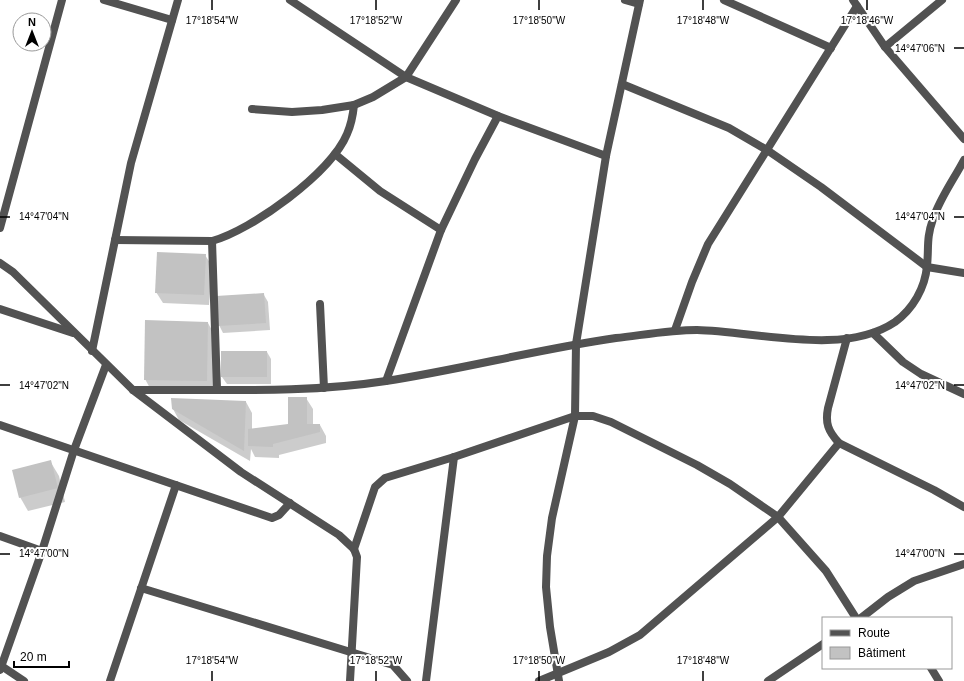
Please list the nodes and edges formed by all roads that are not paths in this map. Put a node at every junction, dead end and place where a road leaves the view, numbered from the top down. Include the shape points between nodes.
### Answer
1 (62, 0) edge
2 (104, 0) edge
3 (178, 0) edge
4 (290, 0) edge
5 (456, 0) edge
6 (625, 0) edge
7 (724, 0) edge
8 (942, 0) edge
9 (640, 2) edge
10 (855, 3) edge
11 (172, 20) junction
12 (885, 47) junction
13 (832, 48) junction
14 (406, 77) junction
15 (622, 84) junction
16 (354, 105) junction
17 (252, 108) dead end
18 (498, 116) junction
19 (964, 139) edge
20 (767, 150) junction
21 (335, 154) junction
22 (606, 156) junction
23 (964, 160) edge
24 (0, 228) edge
25 (441, 230) junction
26 (115, 240) junction
27 (212, 241) junction
28 (0, 263) edge
29 (927, 267) junction
30 (964, 273) edge
31 (320, 304) dead end
32 (0, 309) edge
33 (675, 330) junction
34 (75, 333) junction
35 (873, 333) junction
36 (847, 338) junction
37 (576, 344) junction
38 (92, 351) junction
39 (106, 365) junction
40 (386, 381) junction
41 (324, 388) junction
42 (217, 389) junction
43 (133, 390) junction
44 (964, 394) edge
45 (575, 416) junction
46 (1, 428) edge
47 (839, 443) junction
48 (74, 450) junction
49 (454, 457) junction
50 (176, 485) junction
51 (290, 503) junction
52 (964, 507) edge
53 (778, 517) junction
54 (0, 536) edge
55 (354, 549) junction
56 (42, 551) junction
57 (964, 564) edge
58 (142, 588) junction
59 (855, 617) edge
60 (862, 617) edge
61 (822, 645) edge
62 (352, 653) junction
63 (1, 667) edge
64 (932, 669) edge
65 (558, 677) edge
66 (24, 681) edge
67 (110, 681) edge
68 (350, 681) edge
69 (407, 681) edge
70 (426, 681) edge
71 (539, 681) edge
72 (768, 681) edge
73 (939, 681) edge

1 - 24 street
2 - 11 street
3 - 11 street
4 - 14 street
5 - 14 street
6 - 9 street
7 - 13 street
8 - 12 street
9 - 15 street
10 - 12 street
10 - 13 street
11 - 26 street via 131,163
12 - 19 street
13 - 20 street
14 - 16 street
14 - 18 street
15 - 20 street via 717,123
15 - 22 street
16 - 17 street via 292,112
16 - 21 street via 347,136
18 - 22 street
18 - 25 street
20 - 29 street via 821,187
20 - 33 street via 708,244
21 - 25 street via 380,191
21 - 27 street via 300,188 271,210 227,237
22 - 37 street
23 - 29 street via 934,216 928,233
25 - 40 street
26 - 27 street
26 - 38 street
27 - 42 street
28 - 34 street via 13,272
29 - 30 street
29 - 35 street via 918,299 894,323
31 - 41 street
32 - 34 street
33 - 36 street via 708,330 783,338
33 - 37 street
34 - 38 street
35 - 36 street
35 - 44 street via 903,362 921,374
36 - 47 street via 826,419 831,434
37 - 40 street
37 - 45 street
38 - 39 street
39 - 43 street
39 - 48 street
40 - 41 street
41 - 42 street
42 - 43 street
43 - 51 street via 242,472
45 - 49 street
45 - 53 street via 593,416 611,422 697,465
45 - 65 street via 552,518 547,556 546,587
46 - 48 street
47 - 52 street
47 - 53 street
48 - 50 street
48 - 56 street
49 - 55 street via 384,478 374,487
49 - 70 street
50 - 51 street via 272,518 279,515
50 - 58 street
51 - 55 street via 339,535
53 - 59 street via 826,571
53 - 65 street via 640,635
54 - 56 street
55 - 62 street via 357,557
56 - 63 street
57 - 60 street via 914,581
58 - 62 street
58 - 67 street
61 - 72 street
62 - 68 street
62 - 69 street via 393,665
63 - 66 street
64 - 73 street
65 - 71 street

